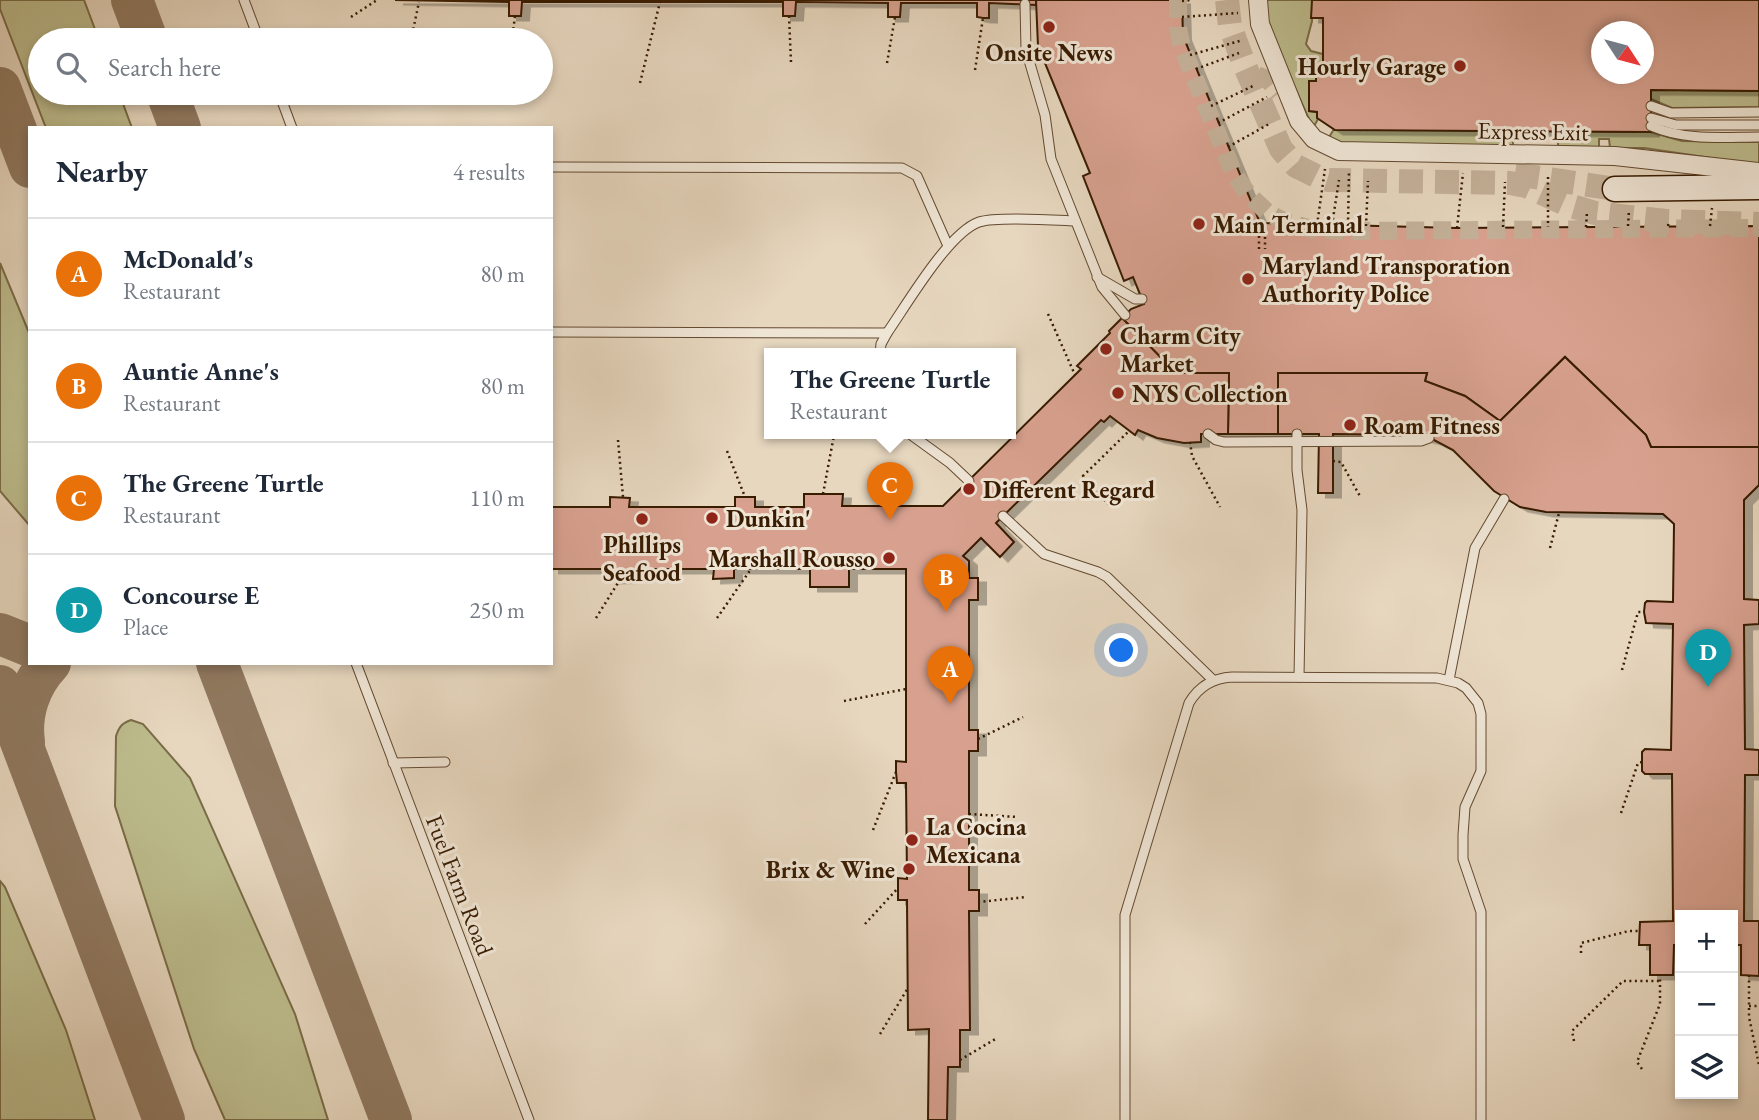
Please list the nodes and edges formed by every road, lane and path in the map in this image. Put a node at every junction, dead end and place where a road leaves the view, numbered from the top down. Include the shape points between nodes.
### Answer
1 (244, 0) edge
2 (377, 0) edge
3 (1192, 0) edge
4 (1258, 0) edge
5 (1182, 1) edge
6 (419, 2) edge
7 (660, 2) dead end
8 (1025, 4) dead end
9 (1238, 13) dead end
10 (515, 16) dead end
11 (789, 16) dead end
12 (895, 17) dead end
13 (1182, 17) dead end
14 (351, 18) dead end
15 (983, 18) dead end
16 (254, 28) edge
17 (414, 28) edge
18 (514, 28) edge
19 (1243, 40) dead end
20 (1239, 53) dead end
21 (1190, 55) dead end
22 (791, 62) dead end
23 (887, 63) dead end
24 (1196, 69) dead end
25 (975, 70) dead end
26 (639, 83) dead end
27 (1253, 86) dead end
28 (1273, 95) joint
29 (283, 105) edge
30 (1211, 106) dead end
31 (1651, 106) dead end
32 (1759, 112) edge
33 (1217, 123) dead end
34 (1269, 124) dead end
35 (1759, 125) edge
36 (291, 126) edge
37 (1310, 135) junction
38 (1759, 137) edge
39 (1228, 147) dead end
40 (553, 167) edge
41 (1325, 169) dead end
42 (1349, 171) dead end
43 (1759, 172) edge
44 (1463, 173) dead end
45 (1548, 177) dead end
46 (1339, 180) dead end
47 (1368, 181) dead end
48 (1505, 183) dead end
49 (1759, 187) edge
50 (1615, 189) tunnel mouth
51 (1587, 212) dead end
52 (1075, 221) junction
53 (1317, 225) dead end
54 (1332, 225) dead end
55 (1348, 225) dead end
56 (1366, 226) dead end
57 (1503, 227) dead end
58 (1548, 227) dead end
59 (1586, 227) dead end
60 (1457, 228) dead end
61 (948, 246) junction
62 (1259, 249) dead end
63 (1265, 249) dead end
64 (1097, 277) junction
65 (1142, 299) dead end
66 (1048, 314) dead end
67 (1125, 315) dead end
68 (553, 332) edge
69 (887, 333) junction
70 (881, 348) edge
71 (1075, 375) dead end
72 (1129, 431) dead end
73 (1208, 434) dead end
74 (1296, 437) junction
75 (833, 439) edge
76 (917, 439) edge
77 (1429, 439) dead end
78 (618, 440) dead end
79 (1191, 442) dead end
80 (727, 451) dead end
81 (1333, 461) dead end
82 (969, 481) dead end
83 (823, 494) dead end
84 (623, 497) dead end
85 (745, 497) dead end
86 (1361, 498) dead end
87 (1504, 499) dead end
88 (1109, 505) dead end
89 (1220, 507) dead end
90 (1559, 513) dead end
91 (1003, 516) dead end
92 (1550, 548) dead end
93 (751, 569) dead end
94 (621, 578) dead end
95 (1644, 612) dead end
96 (596, 618) dead end
97 (717, 618) dead end
98 (357, 665) edge
99 (1622, 670) dead end
100 (1299, 677) junction
101 (1213, 680) junction
102 (1449, 680) junction
103 (906, 689) dead end
104 (844, 701) dead end
105 (1023, 717) dead end
106 (978, 739) dead end
107 (445, 762) dead end
108 (1642, 762) dead end
109 (393, 763) junction
110 (896, 772) dead end
111 (1621, 813) dead end
112 (969, 814) dead end
113 (1017, 817) dead end
114 (873, 830) dead end
115 (898, 888) dead end
116 (1027, 897) dead end
117 (978, 902) dead end
118 (865, 924) dead end
119 (1640, 931) dead end
120 (1581, 953) dead end
121 (1660, 975) dead end
122 (1749, 975) dead end
123 (1660, 981) junction
124 (908, 988) dead end
125 (1749, 1006) junction
126 (1759, 1006) edge
127 (880, 1034) dead end
128 (996, 1038) dead end
129 (1574, 1041) dead end
130 (960, 1060) dead end
131 (1759, 1065) edge
132 (1642, 1069) dead end
133 (529, 1120) edge
134 (1125, 1120) edge
135 (1481, 1120) edge

1 - 16 lane
2 - 14 path
3 - 5 path
4 - 37 street via 1260,24 1299,121
6 - 17 path
7 - 26 path
8 - 52 lane via 1028,64 1045,115 1051,159
9 - 13 path
10 - 18 path
11 - 22 path
12 - 23 path
15 - 25 path
19 - 21 path
20 - 24 path
27 - 30 path
28 - 33 path
28 - 37 street, Express Exit via 1296,127
29 - 36 lane
31 - 32 lane via 1671,113
34 - 39 path
35 - 38 lane via 1651,122 1668,132 1692,136
37 - 43 street, Express Exit via 1329,148 1348,153 1615,156
40 - 61 lane via 902,168 918,176
41 - 53 path
42 - 55 path
44 - 60 path
45 - 58 path
46 - 54 path
47 - 56 path
48 - 57 path
49 - 50 main road
51 - 59 path
52 - 61 lane via 984,221 970,226
52 - 64 lane
61 - 69 lane
62 - 63 path via 1261,234
64 - 65 lane
64 - 67 lane
66 - 71 path
68 - 69 lane
69 - 70 lane
72 - 88 path via 1083,476
73 - 74 lane via 1219,441
74 - 77 lane
74 - 100 lane via 1302,510
75 - 83 path
76 - 82 lane
78 - 84 path
79 - 89 path via 1192,456
80 - 85 path
81 - 86 path via 1340,461
87 - 102 lane via 1475,548
90 - 92 path
91 - 101 lane via 1044,554 1107,577
93 - 97 path
94 - 96 path
95 - 99 path via 1638,612
98 - 109 lane, Fuel Farm Road
100 - 101 lane
100 - 102 lane
101 - 134 lane via 1197,691 1188,706 1126,909
102 - 135 lane via 1472,694 1481,714 1482,770 1465,807 1463,846 1481,912
103 - 104 path
105 - 106 path
107 - 109 lane
108 - 111 path
109 - 133 lane, Fuel Farm Road
110 - 114 path
112 - 113 path
115 - 118 path
116 - 117 path
119 - 120 path via 1581,943
121 - 123 path
122 - 125 path
123 - 129 path via 1623,981 1572,1031
123 - 132 path via 1660,1004 1637,1062
124 - 127 path
125 - 126 path
125 - 131 path
128 - 130 path

